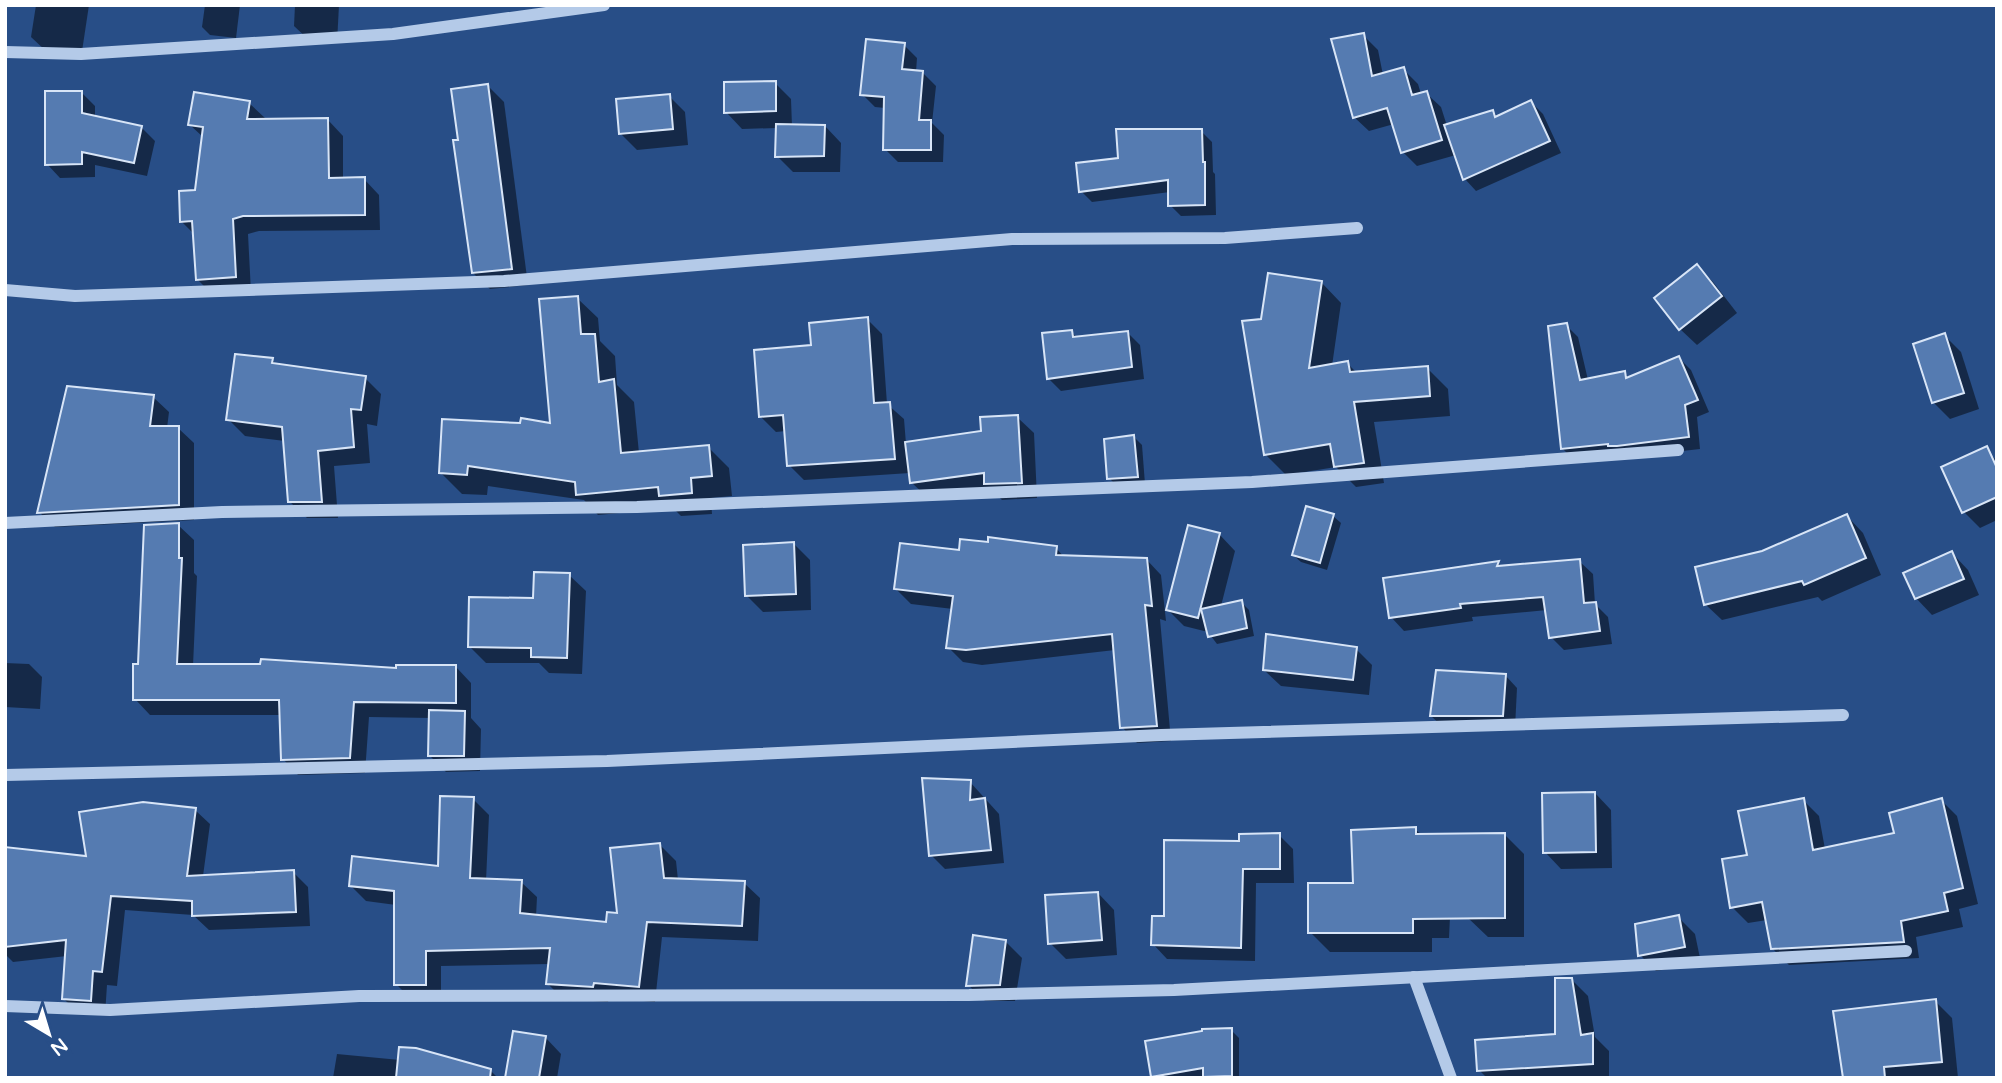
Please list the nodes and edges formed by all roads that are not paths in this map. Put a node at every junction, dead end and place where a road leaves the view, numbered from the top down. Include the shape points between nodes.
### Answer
1 (604, 5) edge
2 (5, 52) edge
3 (1357, 228) dead end
4 (5, 290) edge
5 (1678, 450) dead end
6 (5, 523) edge
7 (1843, 715) dead end
8 (5, 775) edge
9 (1906, 951) dead end
10 (1414, 977) junction
11 (5, 1006) edge
12 (1451, 1078) edge

1 - 2 street via 393,34 81,54
3 - 4 street via 1225,238 1012,239 504,281 75,296
5 - 6 street via 1252,482 637,507 222,512
7 - 8 street via 1161,734 607,761
9 - 10 street
10 - 11 street via 969,995 359,996 110,1010
10 - 12 street

